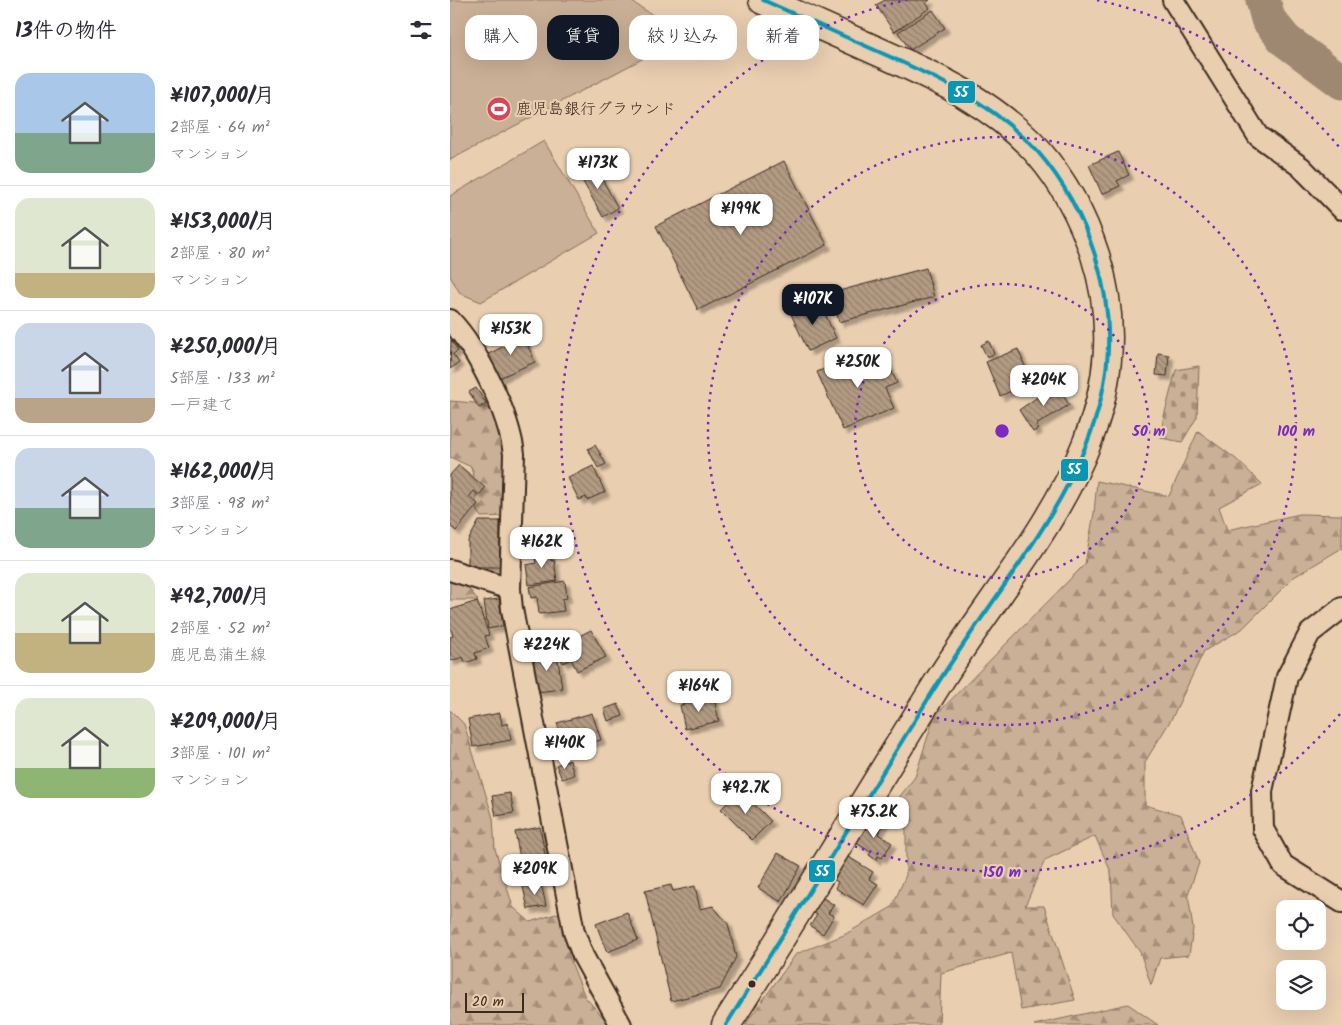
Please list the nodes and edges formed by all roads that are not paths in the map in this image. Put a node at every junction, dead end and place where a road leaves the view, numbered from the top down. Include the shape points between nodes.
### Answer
1 (763, 0) edge
2 (1173, 0) edge
3 (1342, 209) edge
4 (450, 320) edge
5 (450, 570) edge
6 (510, 589) junction
7 (1342, 608) edge
8 (1342, 902) edge
9 (620, 1025) edge
10 (726, 1025) edge

1 - 10 main road via 962,90 1016,130 1039,154 1075,206 1092,244 1104,282 1108,344 1099,414 1066,488 1026,555 940,679
2 - 3 street via 1258,136 1300,167
4 - 6 street via 469,343 503,411 512,437
5 - 6 street
6 - 9 street via 574,932 583,956
7 - 8 street via 1310,633 1287,677 1262,792 1263,829 1283,865

